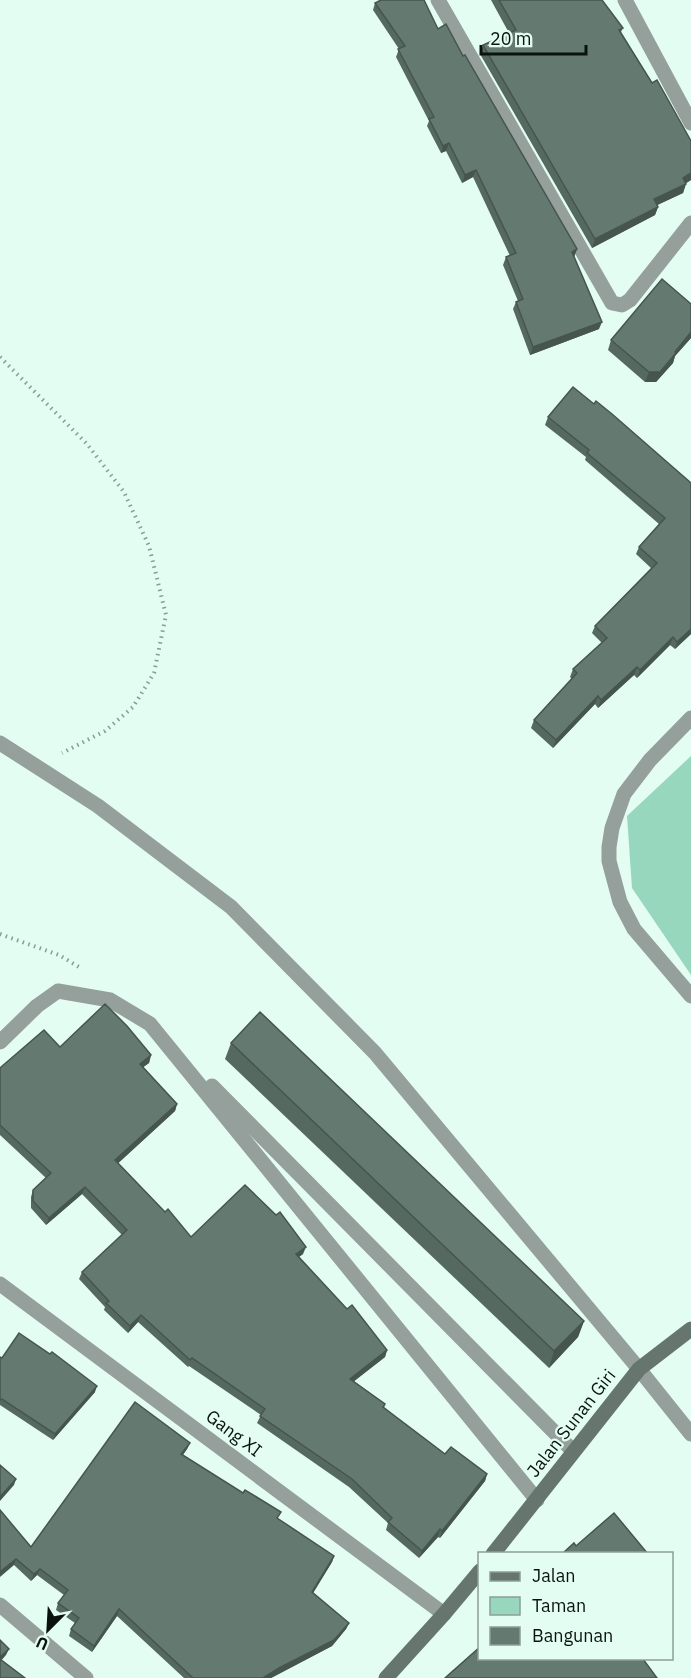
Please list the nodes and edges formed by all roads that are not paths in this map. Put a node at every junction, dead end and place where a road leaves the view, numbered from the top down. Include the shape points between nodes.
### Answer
1 (438, 0) edge
2 (625, 0) edge
3 (691, 123) edge
4 (691, 223) edge
5 (691, 718) edge
6 (0, 742) edge
7 (691, 996) edge
8 (150, 1024) junction
9 (0, 1042) edge
10 (0, 1284) edge
11 (691, 1329) edge
12 (639, 1369) junction
13 (691, 1434) edge
14 (573, 1451) junction
15 (537, 1500) junction
16 (495, 1552) edge
17 (478, 1573) edge
18 (0, 1605) edge
19 (444, 1614) junction
20 (86, 1678) edge
21 (386, 1678) edge

1 - 4 street via 612,303 622,305 630,300
2 - 3 street
5 - 7 street via 624,794 612,828 609,861 620,902 634,929
6 - 12 street via 98,806 231,907 375,1053
8 - 9 street via 110,1000 58,991
8 - 14 street
8 - 15 street
10 - 19 street, Gang XI
11 - 12 main road, Jalan Sunan Giri
12 - 13 street
12 - 14 main road, Jalan Sunan Giri
14 - 15 main road, Jalan Sunan Giri
15 - 16 main road, Jalan Sunan Giri
17 - 19 main road
18 - 20 street
19 - 21 main road

